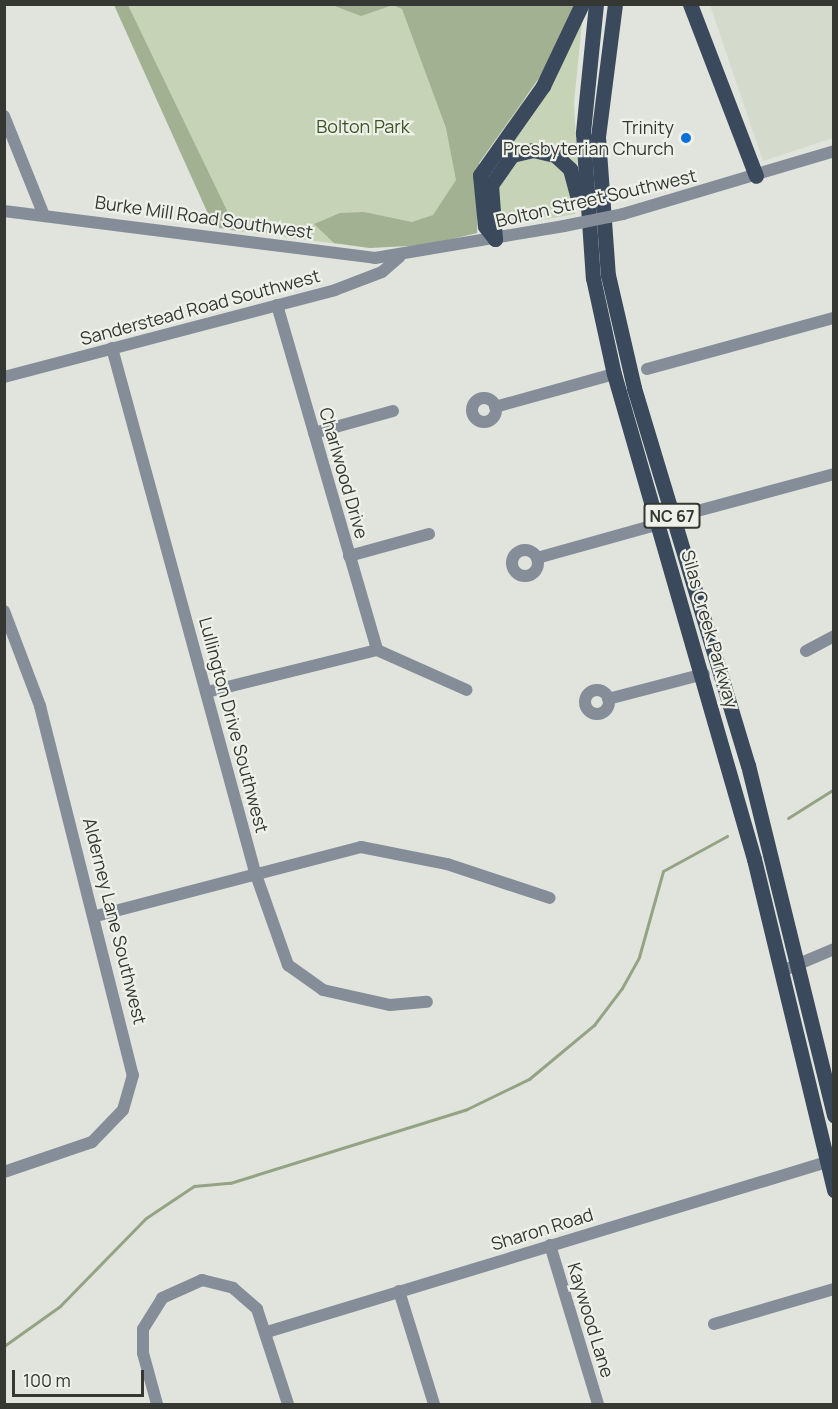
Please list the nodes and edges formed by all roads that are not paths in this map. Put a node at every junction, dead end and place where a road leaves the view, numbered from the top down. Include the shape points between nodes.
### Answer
1 (582, 4) edge
2 (596, 4) edge
3 (615, 4) edge
4 (622, 4) edge
5 (690, 4) edge
6 (699, 4) edge
7 (604, 58) junction
8 (4, 116) edge
9 (834, 151) edge
10 (756, 176) junction
11 (4, 211) edge
12 (43, 213) junction
13 (495, 239) junction
14 (399, 257) junction
15 (593, 278) junction
16 (277, 305) junction
17 (834, 318) edge
18 (112, 348) junction
19 (647, 369) dead end
20 (614, 374) junction
21 (4, 377) edge
22 (495, 406) dead end
23 (393, 411) dead end
24 (315, 433) junction
25 (834, 474) edge
26 (701, 510) dead end
27 (659, 524) junction
28 (429, 534) dead end
29 (349, 556) junction
30 (537, 558) dead end
31 (4, 611) edge
32 (834, 636) edge
33 (377, 650) junction
34 (806, 651) dead end
35 (704, 674) junction
36 (466, 690) dead end
37 (207, 692) junction
38 (608, 699) dead end
39 (255, 872) junction
40 (550, 897) dead end
41 (96, 916) junction
42 (834, 949) edge
43 (798, 965) junction
44 (782, 971) junction
45 (428, 1002) dead end
46 (834, 1116) edge
47 (827, 1162) junction
48 (4, 1172) edge
49 (834, 1190) edge
50 (550, 1245) junction
51 (834, 1289) edge
52 (399, 1291) junction
53 (714, 1324) dead end
54 (267, 1332) junction
55 (156, 1404) edge
56 (288, 1404) edge
57 (434, 1404) edge
58 (598, 1404) edge

1 - 13 main road via 543,86 480,175 485,226
2 - 15 main road, Silas Creek Parkway / NC 67 via 583,133
3 - 7 main road, Silas Creek Parkway / NC 67
4 - 7 main road
5 - 10 main road
6 - 10 main road
7 - 43 main road, Silas Creek Parkway / NC 67 via 598,191 619,328 748,765
8 - 12 street
9 - 10 street, Bolton Street Southwest
10 - 13 street, Bolton Street Southwest, bridge via 623,214
11 - 12 street, Burke Mill Road Southwest
12 - 14 street, Burke Mill Road Southwest via 354,257
13 - 14 street, Bolton Street Southwest
13 - 15 main road via 490,193 501,164 526,150 555,155 573,175 581,244
14 - 16 street, Sanderstead Road Southwest via 382,272 330,292
15 - 20 main road, Silas Creek Parkway / NC 67
16 - 18 street, Sanderstead Road Southwest
16 - 24 street, Charlwood Drive
17 - 19 street
18 - 21 street, Sanderstead Road Southwest
18 - 37 street, Lullington Drive Southwest
20 - 22 street
20 - 27 main road, Silas Creek Parkway / NC 67
23 - 24 street
24 - 29 street, Charlwood Drive
25 - 26 street
27 - 30 street
27 - 35 main road, Silas Creek Parkway / NC 67
28 - 29 street
29 - 33 street, Charlwood Drive
31 - 41 street, Alderney Lane Southwest via 40,706
32 - 34 street
33 - 36 street
33 - 37 street
35 - 38 street
35 - 44 main road, Silas Creek Parkway / NC 67
37 - 39 street, Lullington Drive Southwest
39 - 40 street via 361,847 447,864
39 - 41 street
39 - 45 street, Lullington Drive Southwest via 288,965 322,990 390,1005
41 - 48 street, Alderney Lane Southwest via 131,1059 129,1099 114,1123 82,1148
42 - 43 street
43 - 44 street
43 - 46 main road, Silas Creek Parkway / NC 67
44 - 47 main road, Silas Creek Parkway / NC 67
47 - 49 main road, Silas Creek Parkway / NC 67
47 - 50 street, Sharon Road
50 - 52 street, Sharon Road
50 - 58 street, Kaywood Lane
51 - 53 street
52 - 54 street, Sharon Road
52 - 57 street
54 - 55 street via 252,1303 225,1284 202,1280 171,1290 154,1307 142,1337
54 - 56 street

